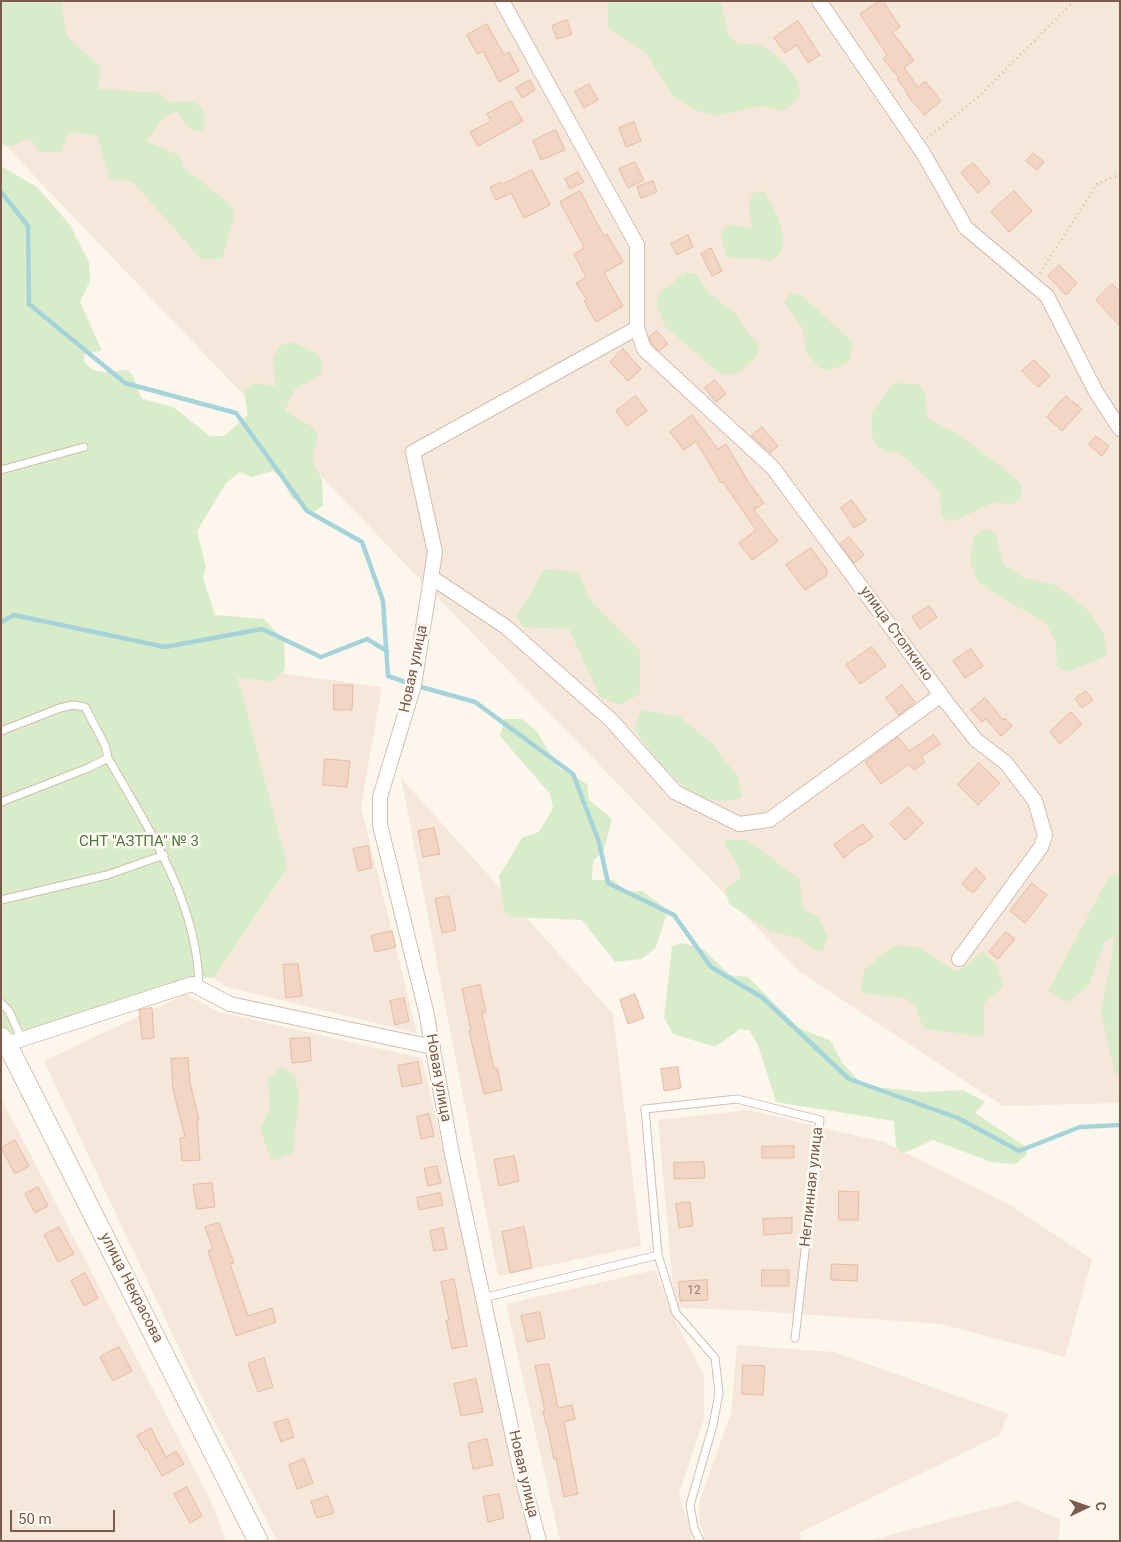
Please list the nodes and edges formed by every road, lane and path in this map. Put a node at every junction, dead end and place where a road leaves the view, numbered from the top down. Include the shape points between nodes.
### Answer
1 (502, 1) edge
2 (819, 1) edge
3 (1074, 1) edge
4 (918, 146) junction
5 (1120, 174) edge
6 (1033, 285) junction
7 (636, 328) junction
8 (1120, 429) edge
9 (84, 447) dead end
10 (1, 470) edge
11 (431, 577) junction
12 (941, 695) junction
13 (1, 732) edge
14 (108, 758) junction
15 (1, 802) edge
16 (164, 855) junction
17 (1, 900) edge
18 (959, 959) dead end
19 (200, 988) junction
20 (1, 1003) edge
21 (10, 1040) edge
22 (433, 1047) junction
23 (658, 1255) junction
24 (483, 1298) junction
25 (795, 1338) dead end
26 (258, 1541) edge
27 (539, 1541) edge
28 (700, 1541) edge

1 - 7 street via 637,245
2 - 4 street
3 - 4 path via 976,99
4 - 6 street via 966,228
5 - 6 path via 1097,184
6 - 8 street via 1047,296 1096,392
7 - 11 street, Новая улица via 413,452 435,552
7 - 12 street, улица Стопкино via 644,349 773,468
9 - 10 lane
11 - 12 street via 506,627 611,720 675,792 739,824 769,820
11 - 22 street, Новая улица via 414,685 380,797 380,825
12 - 18 street, улица Стопкино via 976,740 1006,763 1023,784 1035,801 1045,835 1041,847
13 - 14 lane via 73,704 85,708 105,745
14 - 15 lane
14 - 16 lane
16 - 17 lane via 107,874
16 - 19 lane via 184,901 194,938
19 - 21 street via 192,984
19 - 22 street via 230,1004
20 - 21 lane via 8,1011
21 - 26 main road, улица Некрасова
22 - 24 street, Новая улица
23 - 24 lane
23 - 25 lane, Неглинная улица via 645,1109 737,1099 820,1120
23 - 28 lane, Неглинная улица via 676,1313 714,1358 719,1393 690,1505
24 - 27 street, Новая улица

